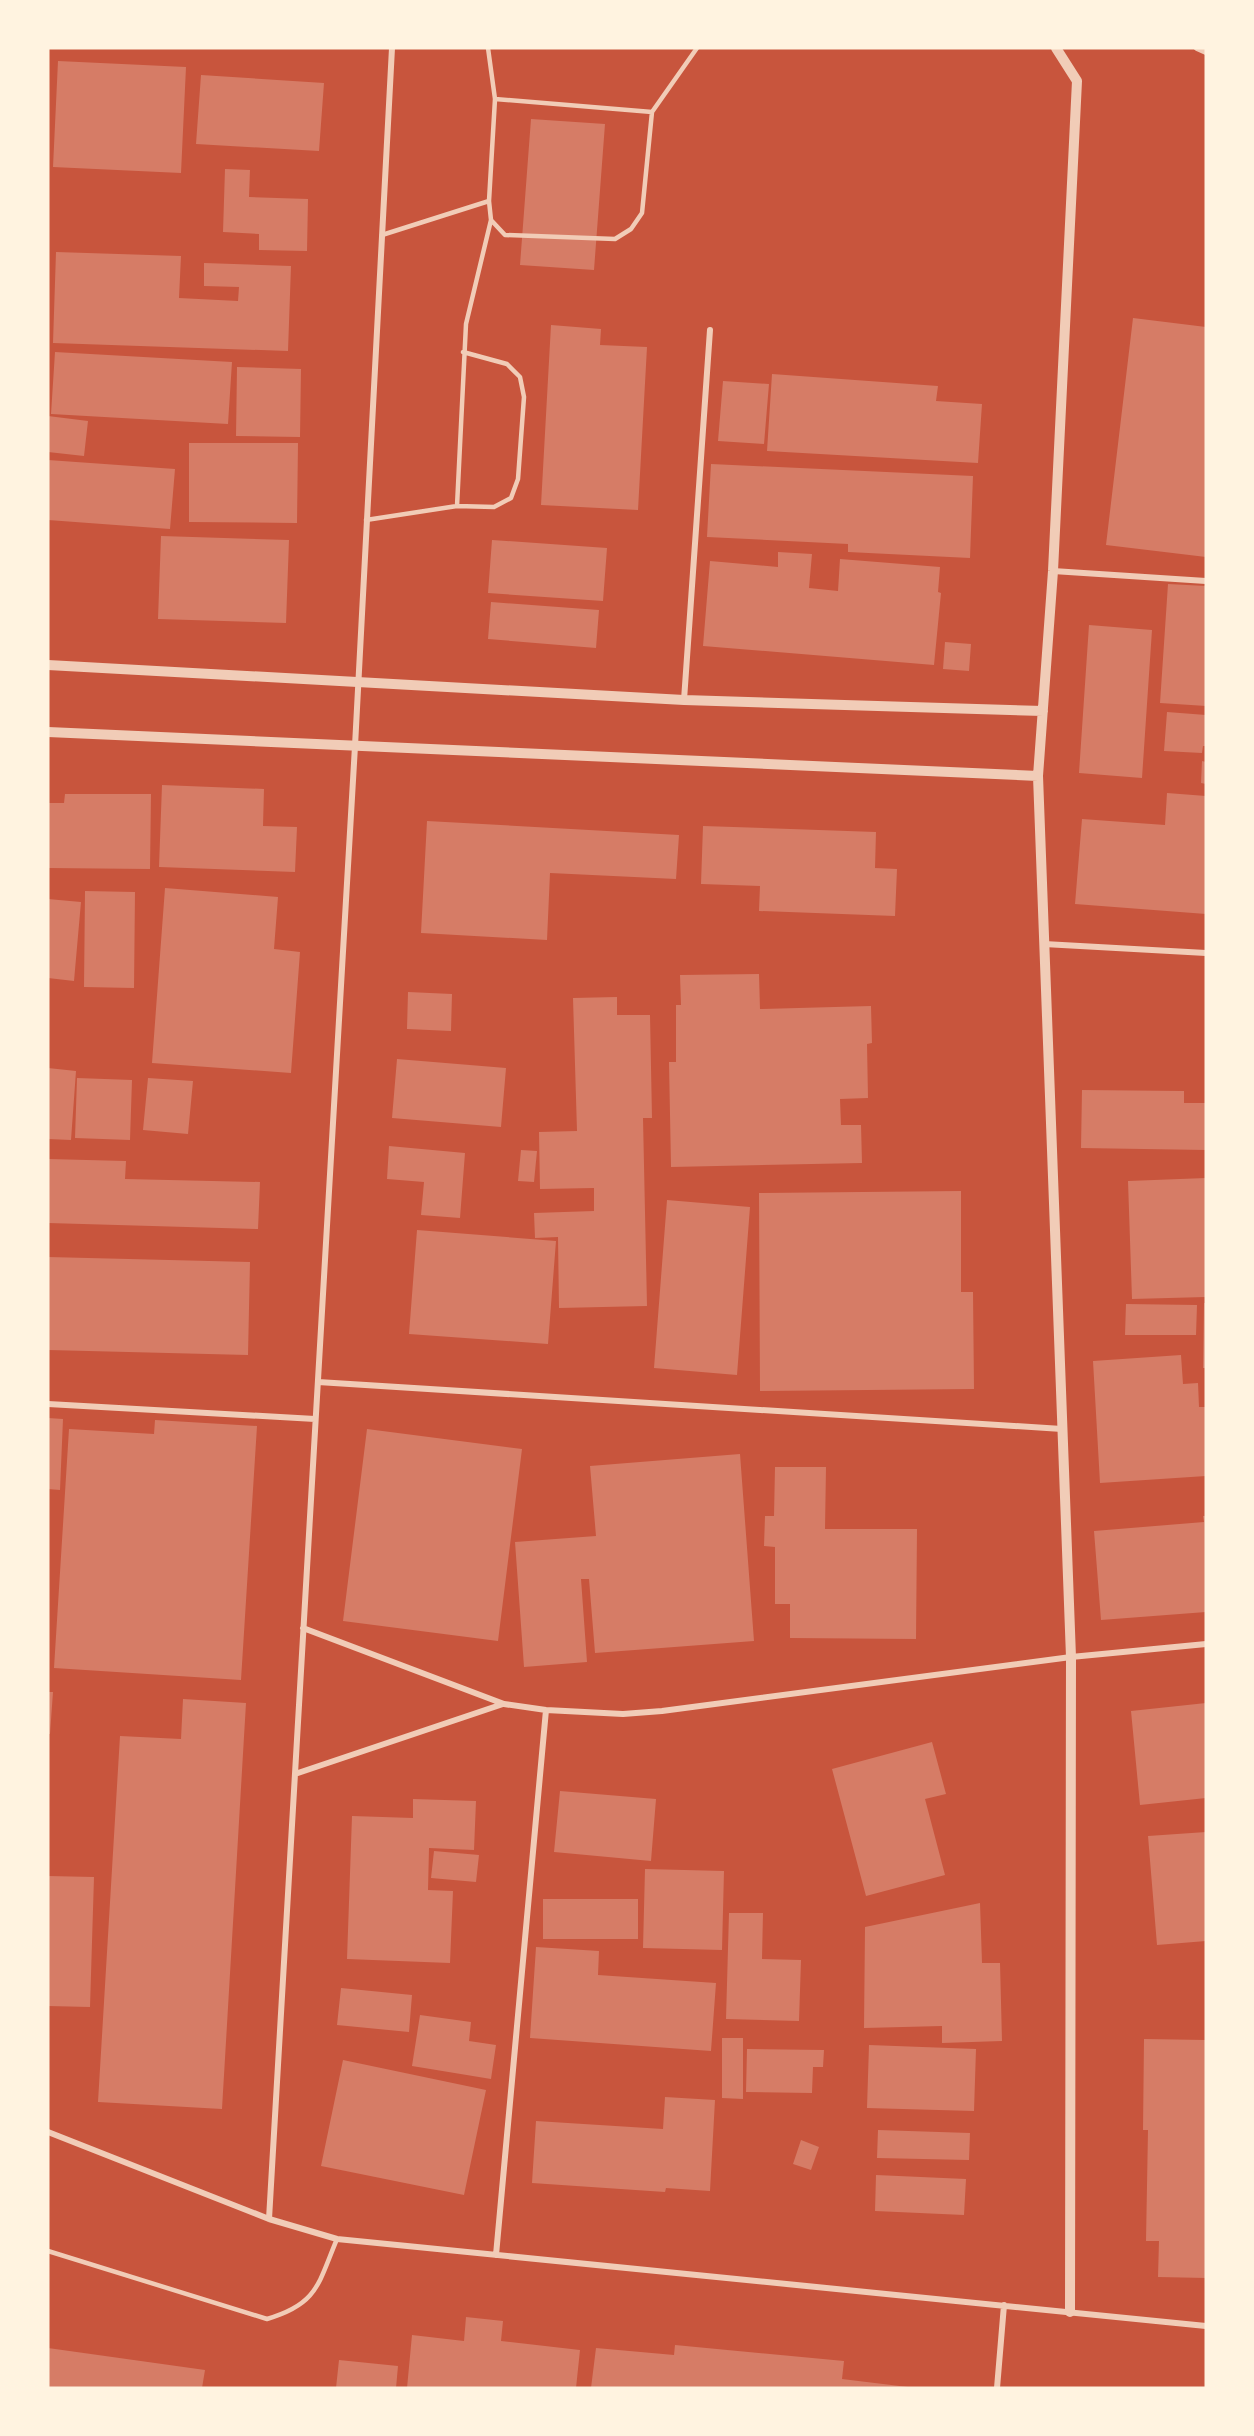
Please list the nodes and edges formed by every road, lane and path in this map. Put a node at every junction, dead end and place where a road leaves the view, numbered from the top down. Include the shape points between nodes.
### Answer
1 (392, 48) edge
2 (488, 48) edge
3 (697, 48) edge
4 (1056, 48) edge
5 (1197, 48) edge
6 (1206, 52) edge
7 (495, 99) junction
8 (652, 112) junction
9 (489, 201) junction
10 (491, 219) junction
11 (382, 235) junction
12 (710, 330) dead end
13 (463, 352) junction
14 (457, 506) junction
15 (366, 520) junction
16 (1053, 571) junction
17 (1206, 581) edge
18 (48, 665) edge
19 (358, 681) junction
20 (684, 700) junction
21 (1042, 711) junction
22 (48, 732) edge
23 (355, 746) junction
24 (1038, 776) junction
25 (1044, 944) junction
26 (1206, 953) edge
27 (318, 1382) junction
28 (48, 1404) edge
29 (315, 1419) junction
30 (1062, 1429) junction
31 (303, 1628) junction
32 (1206, 1644) edge
33 (1071, 1657) junction
34 (504, 1704) junction
35 (546, 1710) junction
36 (295, 1774) junction
37 (48, 2132) edge
38 (269, 2219) junction
39 (337, 2239) junction
40 (48, 2251) edge
41 (496, 2255) junction
42 (1004, 2305) junction
43 (1070, 2312) junction
44 (1206, 2326) edge
45 (997, 2388) edge

1 - 11 street
2 - 7 lane
3 - 8 lane
4 - 16 street via 1077,81
5 - 6 street
7 - 8 lane
7 - 9 lane
8 - 10 lane via 642,213 631,229 615,239 505,235
9 - 10 lane
9 - 11 lane
10 - 13 lane
11 - 15 street
12 - 20 street
13 - 14 lane
13 - 14 lane via 507,364 520,377 524,397 518,479 511,498 494,507
14 - 15 lane
15 - 19 street
16 - 17 street
16 - 21 street
18 - 19 street
19 - 20 street
19 - 23 street
20 - 21 street
21 - 24 street
22 - 23 street
23 - 24 street
23 - 27 street
24 - 25 street
25 - 26 street
25 - 30 street
27 - 29 street
27 - 30 street
28 - 29 street
29 - 31 street
30 - 33 street
31 - 34 street
31 - 36 street
32 - 33 street
33 - 35 street via 662,1711 623,1714
33 - 43 street
34 - 35 street
34 - 36 street
35 - 41 street
36 - 38 street
37 - 38 street
38 - 39 street
39 - 40 lane via 313,2295 292,2312 267,2319
39 - 41 street
41 - 42 street
42 - 43 street
42 - 45 street
43 - 44 street

